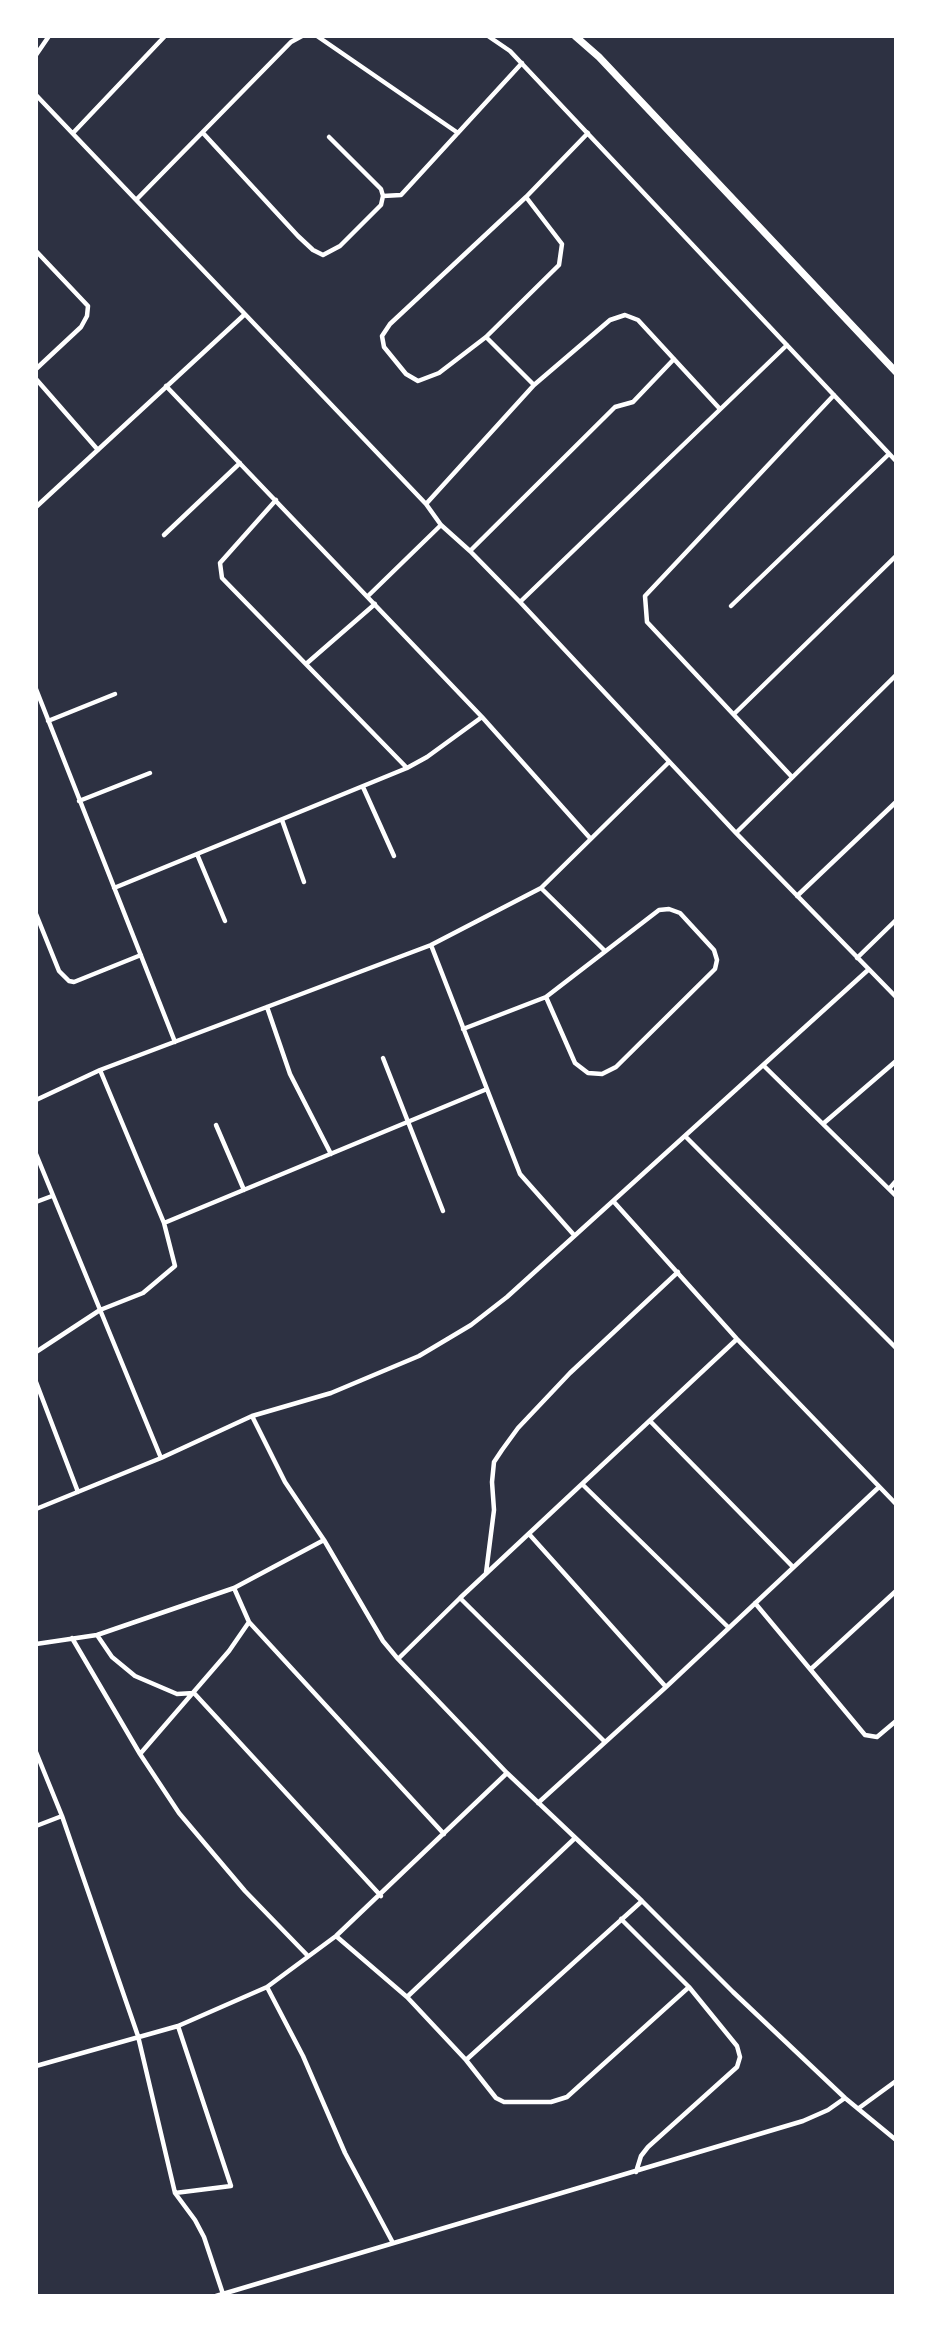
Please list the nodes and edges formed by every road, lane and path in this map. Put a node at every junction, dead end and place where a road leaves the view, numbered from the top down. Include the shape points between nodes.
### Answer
1 (49, 36) edge
2 (165, 36) edge
3 (302, 36) edge
4 (317, 36) edge
5 (488, 36) edge
6 (574, 36) edge
7 (36, 55) edge
8 (522, 63) junction
9 (36, 95) edge
10 (73, 133) junction
11 (203, 133) junction
12 (458, 133) junction
13 (588, 133) junction
14 (329, 137) dead end
15 (383, 196) junction
16 (526, 197) junction
17 (136, 200) junction
18 (36, 251) edge
19 (244, 315) junction
20 (486, 337) junction
21 (787, 345) junction
22 (674, 359) junction
23 (36, 369) edge
24 (896, 372) edge
25 (36, 379) edge
26 (534, 385) junction
27 (166, 386) junction
28 (834, 395) junction
29 (720, 409) junction
30 (98, 450) junction
31 (889, 454) junction
32 (896, 461) edge
33 (240, 463) junction
34 (276, 500) junction
35 (426, 504) junction
36 (36, 507) edge
37 (441, 525) junction
38 (164, 535) dead end
39 (470, 551) junction
40 (896, 556) edge
41 (368, 596) junction
42 (520, 602) junction
43 (375, 604) junction
44 (731, 606) dead end
45 (306, 664) junction
46 (896, 675) edge
47 (36, 688) edge
48 (115, 694) dead end
49 (735, 713) junction
50 (482, 717) junction
51 (48, 721) junction
52 (669, 762) junction
53 (407, 768) junction
54 (150, 773) dead end
55 (792, 777) junction
56 (363, 787) junction
57 (79, 801) junction
58 (896, 802) edge
59 (282, 820) junction
60 (736, 833) junction
61 (590, 838) junction
62 (197, 854) junction
63 (394, 856) dead end
64 (304, 882) dead end
65 (114, 888) junction
66 (541, 888) junction
67 (797, 896) junction
68 (36, 914) edge
69 (225, 921) dead end
70 (896, 921) edge
71 (430, 945) junction
72 (605, 951) junction
73 (141, 955) junction
74 (856, 958) junction
75 (868, 970) junction
76 (546, 997) junction
77 (896, 997) edge
78 (267, 1007) junction
79 (463, 1029) junction
80 (175, 1042) junction
81 (383, 1058) dead end
82 (896, 1060) edge
83 (763, 1065) junction
84 (100, 1070) junction
85 (487, 1089) junction
86 (36, 1100) edge
87 (407, 1122) junction
88 (824, 1123) junction
89 (216, 1125) dead end
90 (686, 1137) junction
91 (36, 1154) edge
92 (332, 1154) junction
93 (896, 1181) edge
94 (889, 1188) junction
95 (244, 1190) junction
96 (52, 1196) junction
97 (896, 1196) edge
98 (36, 1202) edge
99 (614, 1202) junction
100 (443, 1210) dead end
101 (164, 1223) junction
102 (574, 1235) junction
103 (678, 1272) junction
104 (100, 1310) junction
105 (737, 1339) junction
106 (896, 1348) edge
107 (36, 1352) edge
108 (36, 1382) edge
109 (252, 1416) junction
110 (650, 1422) junction
111 (161, 1458) junction
112 (582, 1484) junction
113 (879, 1487) junction
114 (78, 1492) junction
115 (896, 1503) edge
116 (36, 1509) edge
117 (529, 1534) junction
118 (324, 1540) junction
119 (793, 1567) junction
120 (486, 1573) junction
121 (234, 1588) junction
122 (896, 1591) edge
123 (460, 1598) junction
124 (755, 1603) junction
125 (249, 1622) junction
126 (729, 1628) junction
127 (97, 1635) junction
128 (72, 1638) junction
129 (36, 1644) edge
130 (398, 1659) junction
131 (811, 1669) junction
132 (666, 1687) junction
133 (194, 1693) junction
134 (896, 1720) edge
135 (605, 1742) junction
136 (36, 1752) edge
137 (140, 1754) junction
138 (507, 1773) junction
139 (538, 1803) junction
140 (62, 1816) junction
141 (36, 1826) edge
142 (444, 1834) junction
143 (574, 1839) junction
144 (381, 1896) junction
145 (642, 1901) junction
146 (621, 1919) junction
147 (336, 1936) junction
148 (308, 1956) junction
149 (267, 1987) junction
150 (689, 1988) junction
151 (407, 1997) junction
152 (178, 2026) junction
153 (138, 2036) junction
154 (466, 2060) junction
155 (36, 2066) edge
156 (896, 2081) edge
157 (845, 2098) junction
158 (859, 2108) junction
159 (896, 2139) edge
160 (636, 2172) junction
161 (175, 2193) junction
162 (393, 2243) junction
163 (224, 2294) junction
164 (216, 2296) edge

1 - 7 street
2 - 10 street
3 - 11 street via 291,42
4 - 12 street
5 - 8 street
6 - 24 main road via 599,57
8 - 12 street
8 - 13 street
9 - 10 street
10 - 17 street
11 - 15 street via 298,236 323,255 340,246 381,205
11 - 17 street
12 - 15 street via 401,195
13 - 16 street
13 - 21 street
14 - 15 street via 381,189
16 - 20 street via 562,244 562,257 559,265
16 - 20 street via 390,324 382,336 384,347 406,374 418,381 439,373
17 - 19 street
18 - 23 street via 88,306 81,327
19 - 27 street
19 - 35 street
20 - 26 street
21 - 28 street
21 - 29 street
22 - 26 street via 638,320 625,315 610,320
22 - 29 street
22 - 39 street via 633,402 615,407
25 - 30 street
26 - 35 street
27 - 30 street
27 - 33 street
28 - 31 street
28 - 49 street via 645,596 647,622
29 - 42 street
30 - 36 street
31 - 32 street
31 - 44 street
33 - 34 street
33 - 38 street
34 - 41 street
34 - 45 street via 220,563 220,571 222,578
35 - 37 street
37 - 39 street
37 - 41 street
39 - 42 street
40 - 49 street
41 - 43 street
42 - 52 street
43 - 45 street
43 - 50 street
45 - 53 street
46 - 55 street
47 - 51 street
48 - 51 street
49 - 55 street
50 - 53 street
50 - 61 street
51 - 57 street
52 - 60 street
52 - 61 street
53 - 56 street
54 - 57 street
55 - 60 street
56 - 59 street
56 - 63 street
57 - 65 street
58 - 67 street
59 - 62 street
59 - 64 street
60 - 67 street
61 - 66 street
62 - 65 street
62 - 69 street
65 - 73 street
66 - 71 street
66 - 72 street
67 - 74 street
68 - 73 street via 59,971 69,981
70 - 74 street
71 - 78 street
71 - 79 street
72 - 76 street
72 - 76 street via 659,910 669,909 693,925 714,950 717,960 707,977 616,1067 602,1074 588,1073 575,1063
73 - 80 street
74 - 75 street
75 - 77 street
75 - 83 street
76 - 79 street
78 - 80 street
78 - 92 street via 290,1074
79 - 85 street
80 - 84 street
81 - 87 street
82 - 88 street
83 - 88 street
83 - 90 street
84 - 86 street
84 - 101 street
85 - 87 street
85 - 102 street via 520,1174
87 - 92 street
87 - 100 street
88 - 94 street
89 - 95 street
90 - 99 street
90 - 106 street
91 - 96 street
92 - 95 street
93 - 94 street
94 - 97 street
95 - 101 street
96 - 98 street
96 - 104 street
99 - 102 street
99 - 103 street
101 - 104 street via 175,1266 142,1293
102 - 109 street via 507,1297 471,1325 419,1356 332,1393
103 - 105 street
103 - 120 street via 570,1373 501,1450 494,1462 494,1510
104 - 107 street
104 - 111 street
105 - 110 street
105 - 113 street
108 - 114 street
109 - 111 street
109 - 118 street via 285,1482
110 - 112 street
110 - 119 street
111 - 114 street
112 - 117 street
112 - 126 street
113 - 115 street
113 - 119 street
114 - 116 street
117 - 120 street
117 - 132 street
118 - 121 street
118 - 130 street
119 - 124 street
120 - 123 street
121 - 125 street
121 - 127 street
122 - 131 street
123 - 130 street
123 - 135 street
124 - 126 street
124 - 131 street
125 - 133 street
125 - 142 street
126 - 132 street
127 - 128 street
127 - 133 street via 112,1657 135,1676 177,1694
128 - 129 street
128 - 137 street
130 - 138 street
131 - 134 street via 865,1735 877,1737
132 - 135 street
133 - 137 street
133 - 144 street
135 - 139 street
136 - 140 street
137 - 148 street via 179,1813
138 - 139 street
138 - 142 street
139 - 143 street
140 - 141 street
140 - 153 street
142 - 144 street
143 - 145 street
143 - 151 street
144 - 147 street
145 - 146 street
145 - 157 street
146 - 150 street
146 - 154 street
147 - 148 street
147 - 151 street
148 - 149 street
149 - 152 street
149 - 162 street via 303,2056 345,2153
150 - 154 street via 567,2097 550,2102 504,2102 496,2098
150 - 160 street via 737,2046 737,2067 648,2147
151 - 154 street
152 - 153 street
152 - 161 street via 231,2186
153 - 155 street
153 - 161 street
156 - 158 street
157 - 158 street
157 - 160 street via 803,2121
158 - 159 street
160 - 162 street
161 - 163 street via 204,2237
162 - 163 street
163 - 164 street

